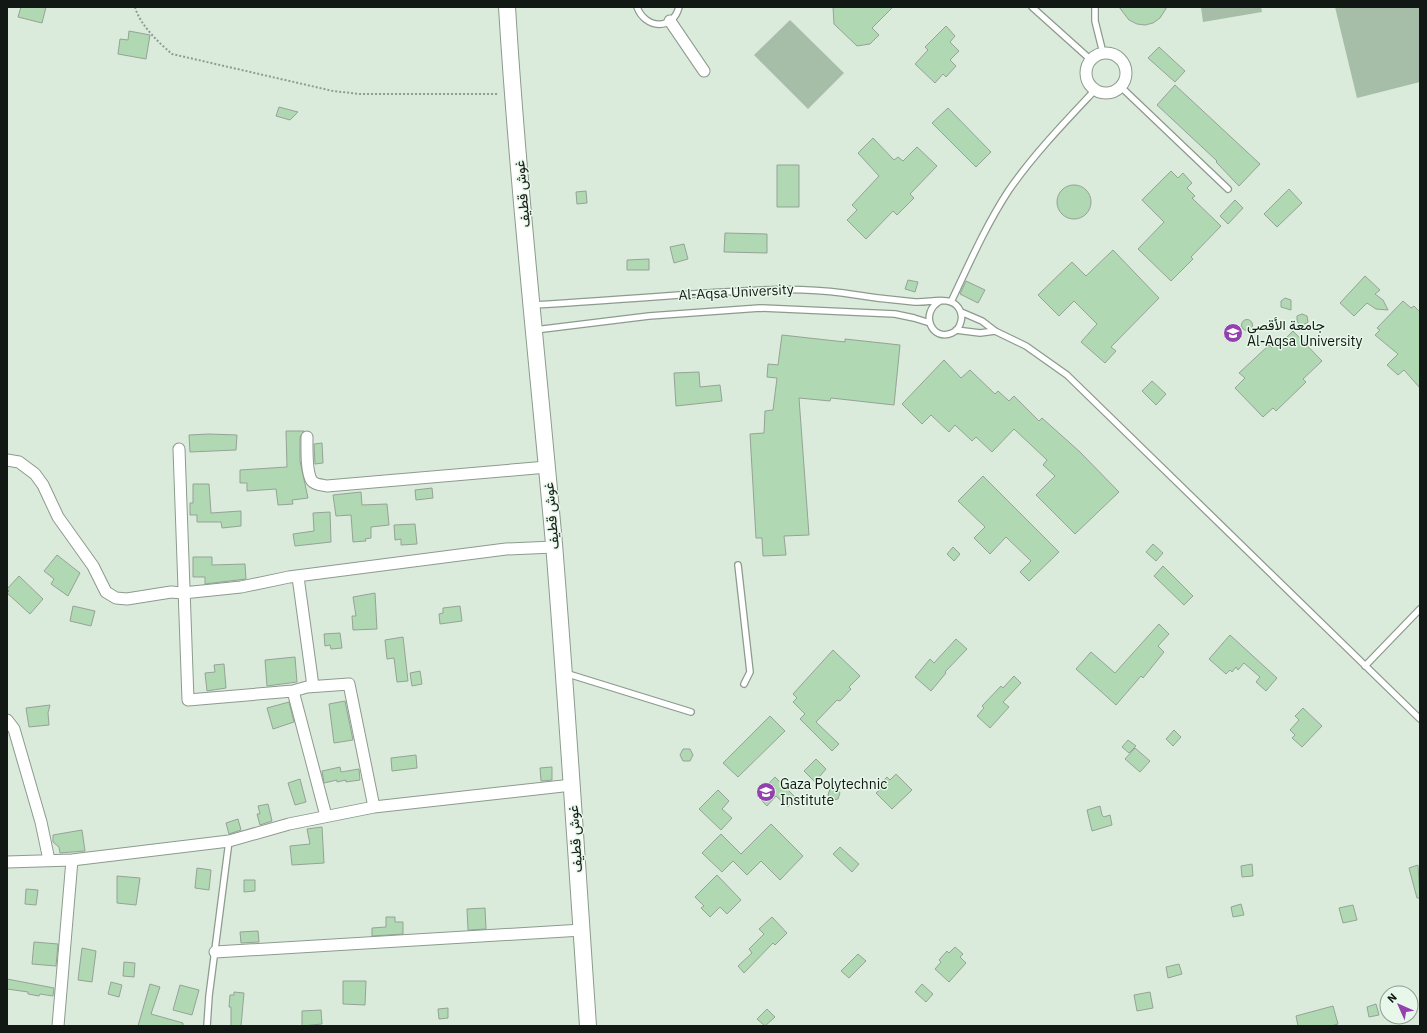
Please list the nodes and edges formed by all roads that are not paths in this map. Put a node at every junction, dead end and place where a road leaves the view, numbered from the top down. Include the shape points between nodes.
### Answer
1 (507, 7) edge
2 (637, 7) edge
3 (680, 7) edge
4 (1032, 7) edge
5 (1095, 7) edge
6 (670, 21) junction
7 (1103, 54) junction
8 (1091, 60) junction
9 (704, 70) dead end
10 (1121, 87) junction
11 (1095, 90) junction
12 (1228, 189) dead end
13 (940, 302) junction
14 (951, 302) junction
15 (532, 305) junction
16 (961, 312) junction
17 (930, 324) junction
18 (533, 330) junction
19 (956, 330) junction
20 (995, 331) junction
21 (307, 437) dead end
22 (179, 449) dead end
23 (7, 460) edge
24 (547, 467) junction
25 (554, 547) junction
26 (738, 565) dead end
27 (298, 577) junction
28 (183, 593) junction
29 (1420, 609) edge
30 (1365, 666) junction
31 (563, 672) junction
32 (744, 684) dead end
33 (313, 686) junction
34 (292, 691) junction
35 (691, 712) dead end
36 (1420, 719) edge
37 (7, 720) edge
38 (572, 785) junction
39 (374, 807) junction
40 (326, 816) junction
41 (229, 841) junction
42 (49, 860) junction
43 (72, 860) junction
44 (7, 862) edge
45 (582, 930) junction
46 (215, 952) junction
47 (58, 1026) edge
48 (207, 1026) edge
49 (588, 1026) edge

1 - 15 main road, غوش قطيف
2 - 6 lane via 644,19 650,23 657,25
3 - 6 lane
4 - 8 lane
5 - 7 lane via 1095,21
6 - 9 street
7 - 8 street
7 - 10 street via 1115,55 1124,64 1126,76
8 - 11 street via 1086,73
10 - 11 street via 1111,93 1100,93
10 - 12 lane
11 - 14 lane via 1034,158 1008,192
13 - 14 lane
13 - 15 lane, Al-Aqsa University via 916,302 811,289 788,289
13 - 17 lane via 931,309
14 - 16 lane via 956,304
15 - 18 main road, غوش قطيف
16 - 19 lane via 962,322
16 - 20 lane via 982,321
17 - 18 lane, Al-Aqsa University via 895,314 760,308 649,316
17 - 19 lane via 941,334
18 - 24 main road, غوش قطيف
19 - 20 lane via 980,333
20 - 30 lane via 1026,346 1067,375
21 - 24 street via 312,480 327,486
22 - 28 street
23 - 28 street via 19,462 35,474 58,517 93,566 106,592 112,597 127,599 171,592
24 - 25 main road, غوش قطيف
25 - 27 street via 506,549
25 - 31 main road, غوش قطيف
26 - 32 lane via 750,672
27 - 28 street via 241,587
27 - 33 street
28 - 34 street via 188,700
29 - 30 lane
30 - 36 lane
31 - 35 lane
31 - 38 main road, غوش قطيف
33 - 34 street
33 - 39 street via 349,684
34 - 40 street
37 - 42 street via 14,729 41,822
38 - 39 street
38 - 45 main road, غوش قطيف
39 - 40 street
40 - 41 street
41 - 43 street
41 - 46 lane
42 - 43 street
42 - 44 street
43 - 47 street
45 - 46 street
45 - 49 main road, غوش قطيف
46 - 48 lane

